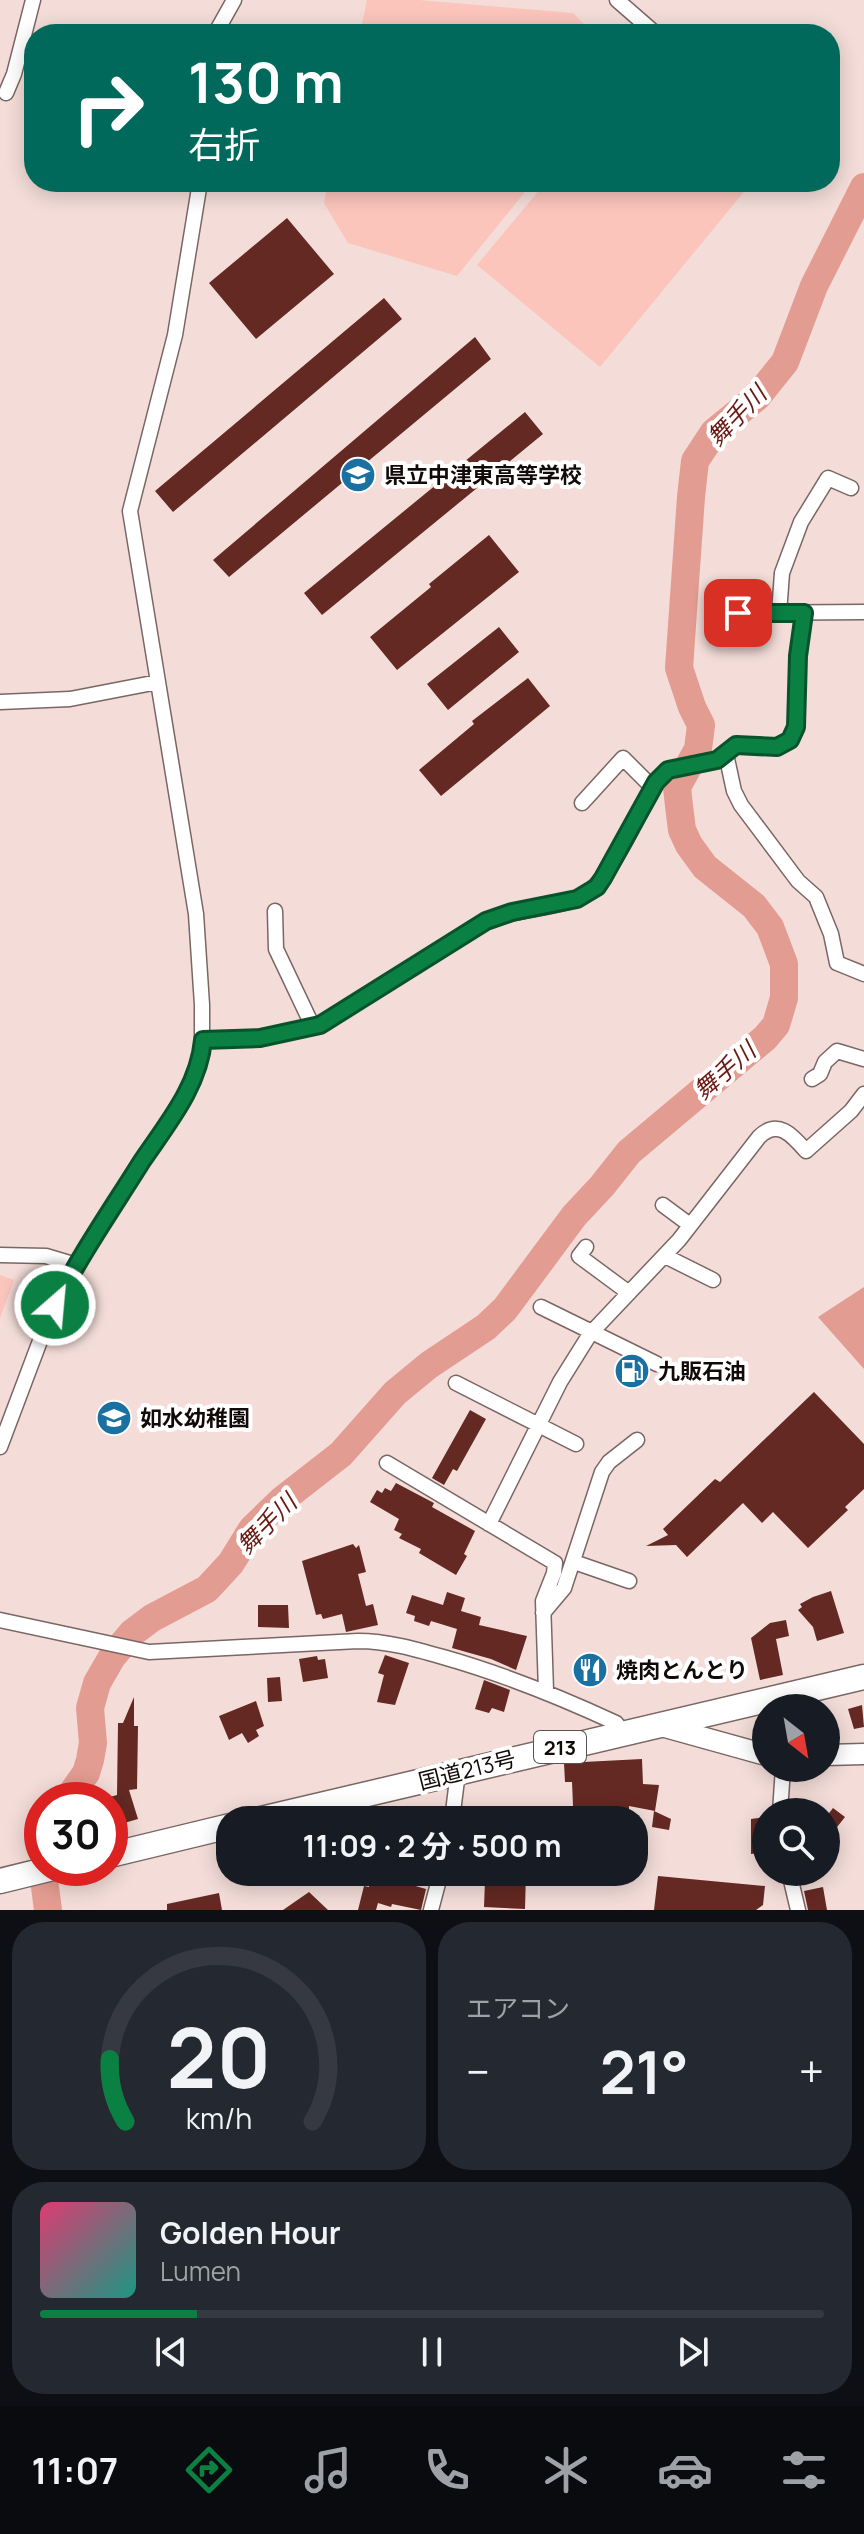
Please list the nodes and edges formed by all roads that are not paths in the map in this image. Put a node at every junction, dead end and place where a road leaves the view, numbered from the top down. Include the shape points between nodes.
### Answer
1 (33, 0) edge
2 (234, 0) edge
3 (617, 0) edge
4 (27, 24) edge
5 (221, 24) edge
6 (645, 24) edge
7 (24, 35) edge
8 (6, 93) dead end
9 (198, 192) edge
10 (851, 488) dead end
11 (864, 612) edge
12 (738, 613) dead end
13 (779, 613) junction
14 (804, 613) junction
15 (158, 682) junction
16 (0, 702) edge
17 (726, 754) junction
18 (653, 788) junction
19 (582, 803) dead end
20 (275, 911) dead end
21 (864, 974) edge
22 (313, 1027) junction
23 (203, 1040) junction
24 (864, 1059) edge
25 (812, 1079) dead end
26 (864, 1094) edge
27 (663, 1205) dead end
28 (690, 1225) junction
29 (586, 1247) dead end
30 (0, 1255) edge
31 (665, 1256) junction
32 (76, 1265) junction
33 (713, 1280) dead end
34 (629, 1293) junction
35 (541, 1307) dead end
36 (592, 1332) junction
37 (657, 1364) dead end
38 (456, 1383) dead end
39 (538, 1425) junction
40 (637, 1440) dead end
41 (576, 1444) dead end
42 (0, 1447) edge
43 (387, 1463) dead end
44 (489, 1524) junction
45 (574, 1562) junction
46 (629, 1581) dead end
47 (543, 1613) junction
48 (0, 1620) edge
49 (864, 1677) edge
50 (546, 1691) junction
51 (655, 1724) junction
52 (623, 1732) junction
53 (752, 1751) edge
54 (864, 1754) edge
55 (840, 1755) edge
56 (458, 1772) junction
57 (316, 1806) edge
58 (454, 1806) edge
59 (216, 1829) edge
60 (128, 1851) edge
61 (24, 1875) edge
62 (0, 1881) edge
63 (437, 1886) edge
64 (792, 1886) edge
65 (431, 1910) edge
66 (798, 1910) edge

1 - 4 street
2 - 5 street
3 - 6 street
7 - 8 street
9 - 15 street via 175,335 130,511
10 - 13 street via 828,478 801,522 782,573
11 - 14 street
12 - 13 street
13 - 14 street
14 - 17 street via 793,735 777,747 742,744
15 - 16 street via 70,699
15 - 23 street via 196,914
17 - 18 street via 668,770
17 - 21 street via 741,805 816,897 837,963
18 - 19 street via 623,758
18 - 22 street via 603,878 587,895 486,921
20 - 22 street via 276,949
22 - 23 street via 260,1038
23 - 32 street via 187,1092
24 - 25 street via 837,1051
26 - 28 street via 806,1151 784,1129 764,1132
27 - 28 street
28 - 31 street
29 - 34 street via 579,1256
30 - 32 street via 46,1256
31 - 33 street
31 - 34 street
32 - 42 street via 46,1325
34 - 36 street
35 - 36 street
36 - 37 street
36 - 39 street
38 - 39 street
39 - 41 street
39 - 44 street
40 - 45 street via 602,1472
43 - 44 street
44 - 47 street via 555,1563
45 - 46 street
45 - 47 street via 564,1588
47 - 50 street
48 - 50 street via 149,1652 377,1641 473,1665
49 - 51 highway, 国道213号 / 213
50 - 52 street via 616,1723
51 - 52 highway, 国道213号 / 213
51 - 53 main road
52 - 56 highway, 国道213号 / 213
54 - 55 main road
56 - 57 highway, 国道213号 / 213
56 - 58 street
59 - 60 highway
61 - 62 highway
63 - 65 street
64 - 66 street

